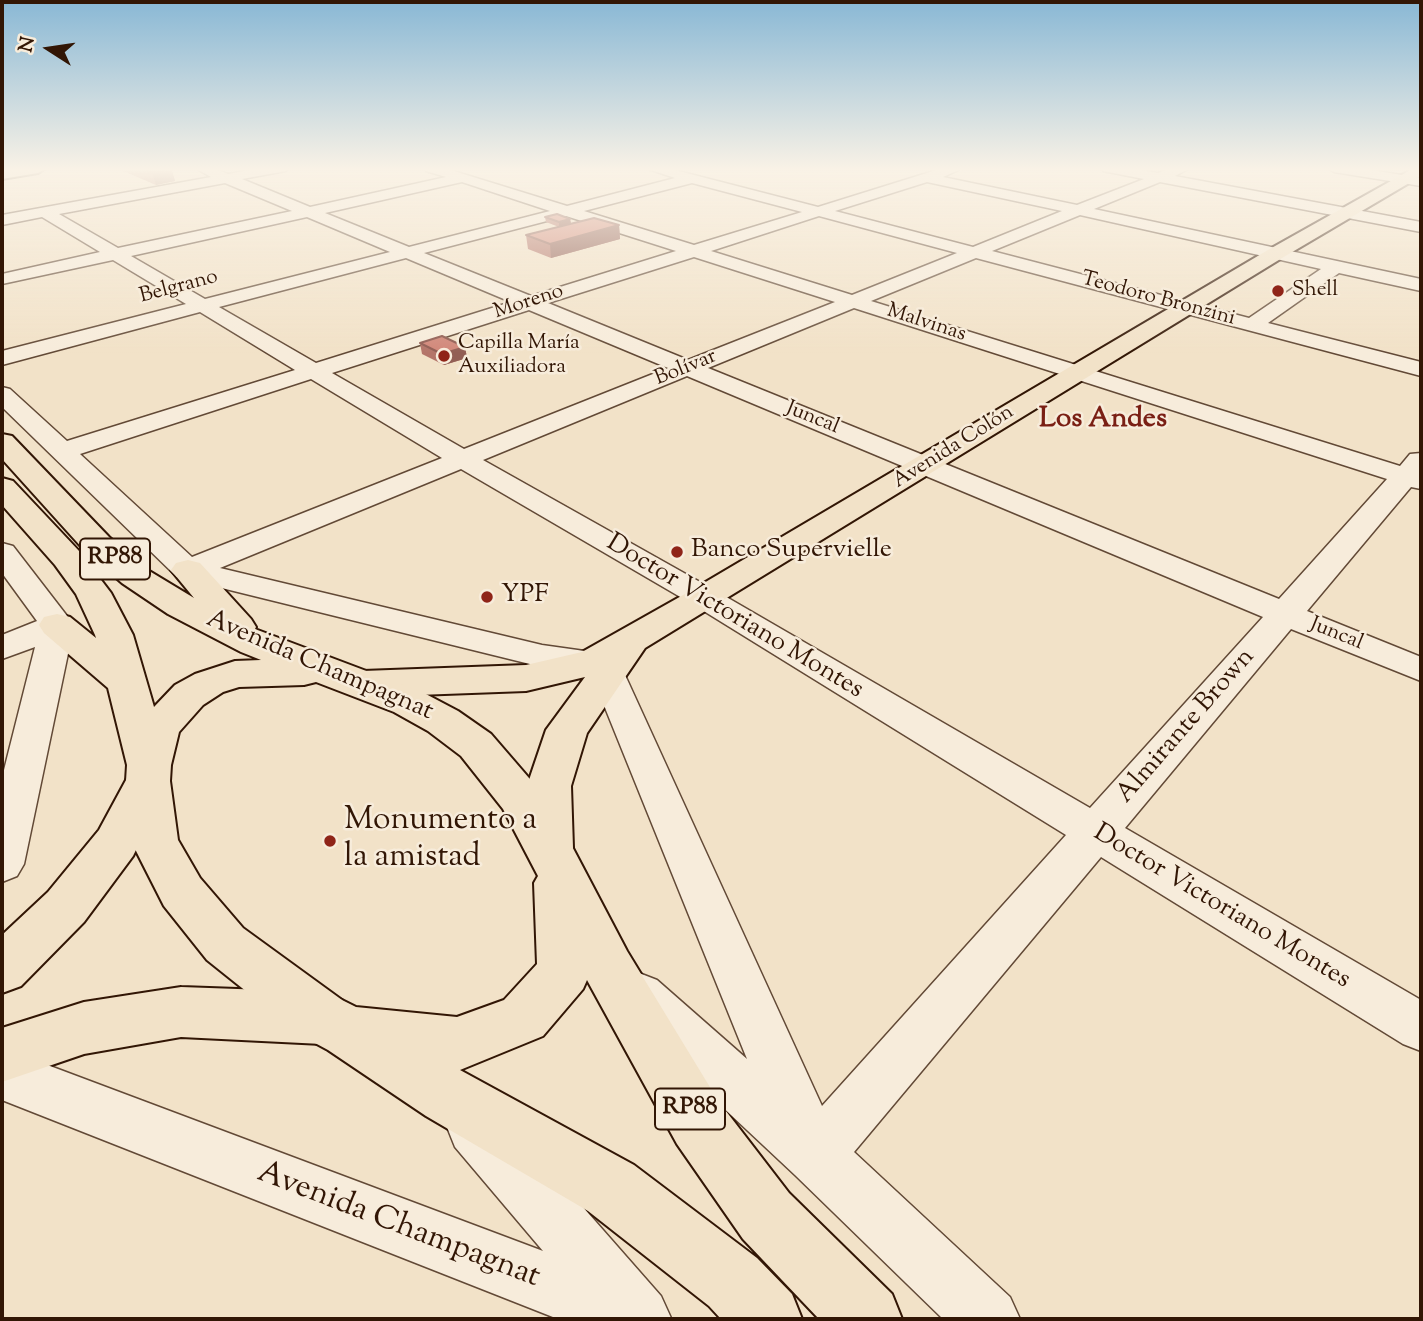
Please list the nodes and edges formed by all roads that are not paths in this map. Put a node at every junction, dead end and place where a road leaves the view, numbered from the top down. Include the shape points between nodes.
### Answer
1 (74, 230) edge
2 (227, 230) edge
3 (352, 230) edge
4 (497, 230) edge
5 (627, 230) edge
6 (761, 230) edge
7 (890, 230) edge
8 (1031, 230) edge
9 (1163, 230) edge
10 (1317, 230) edge
11 (694, 251) junction
12 (976, 252) junction
13 (408, 253) junction
14 (115, 254) junction
15 (1275, 254) junction
16 (1335, 267) junction
17 (2, 279) edge
18 (1421, 285) edge
19 (853, 301) junction
20 (529, 303) junction
21 (202, 306) junction
22 (1186, 308) junction
23 (1252, 325) junction
24 (2, 358) edge
25 (688, 368) junction
26 (1421, 369) edge
27 (313, 371) junction
28 (1076, 372) junction
29 (2, 394) edge
30 (2, 442) edge
31 (62, 451) junction
32 (462, 459) junction
33 (926, 466) junction
34 (1416, 472) edge
35 (2, 487) edge
36 (2, 552) edge
37 (188, 570) junction
38 (705, 598) junction
39 (1285, 614) junction
40 (57, 625) junction
41 (254, 644) junction
42 (2, 648) edge
43 (611, 659) junction
44 (1421, 670) edge
45 (348, 678) junction
46 (127, 683) junction
47 (148, 773) junction
48 (1094, 834) junction
49 (554, 857) junction
50 (2, 864) edge
51 (608, 968) junction
52 (2, 969) edge
53 (335, 1025) junction
54 (1421, 1027) edge
55 (2, 1055) edge
56 (2, 1074) edge
57 (447, 1095) junction
58 (815, 1155) junction
59 (639, 1319) edge
60 (767, 1319) edge
61 (867, 1319) edge
62 (988, 1319) edge

1 - 14 street, Doctor Victoriano Montes
2 - 14 street
3 - 13 street, Juncal
4 - 13 street, Belgrano
5 - 11 street, Malvinas
6 - 11 street, Moreno
7 - 12 street, Teodoro Bronzini
8 - 12 street, Bolívar
9 - 15 street
10 - 15 main road, Avenida Colón
11 - 19 street, Malvinas
11 - 20 street, Moreno
12 - 19 street, Bolívar
12 - 22 street, Teodoro Bronzini
13 - 20 street, Juncal
13 - 21 street, Belgrano
14 - 17 street
14 - 21 street, Doctor Victoriano Montes
15 - 16 street
15 - 22 main road, Avenida Colón
16 - 18 street
16 - 23 street
19 - 25 street, Bolívar
19 - 28 street, Malvinas
20 - 25 street, Juncal
20 - 27 street, Moreno
21 - 24 street, Belgrano
21 - 27 street, Doctor Victoriano Montes
22 - 23 street, Teodoro Bronzini
22 - 28 main road, Avenida Colón
23 - 26 street, Teodoro Bronzini
25 - 32 street, Bolívar
25 - 33 street, Juncal
27 - 31 street, Moreno
27 - 32 street, Doctor Victoriano Montes
28 - 33 main road, Avenida Colón
28 - 34 street, Malvinas
29 - 31 street, Avenida Champagnat
30 - 41 main road, Avenida Champagnat / RP88 via 97,544 134,576
31 - 37 street, Avenida Champagnat
32 - 37 street, Bolívar
32 - 38 street, Doctor Victoriano Montes
33 - 38 main road, Avenida Colón
33 - 39 street, Juncal
34 - 39 street, Almirante Brown
35 - 46 main road, Avenida Champagnat / RP88 via 68,558 93,593 114,635
36 - 40 street
37 - 41 main road
37 - 43 street, Avenida Champagnat via 542,656
38 - 43 main road, Avenida Colón
38 - 48 street, Doctor Victoriano Montes
39 - 44 street, Juncal
39 - 48 street, Almirante Brown
40 - 42 street
40 - 46 main road
40 - 50 street
41 - 45 main road, Avenida Champagnat / RP88
43 - 45 main road, Avenida Colón via 526,678
43 - 49 main road, Avenida Colón via 567,730 556,757 549,786
43 - 58 street, Avenida Champagnat
45 - 47 main road, Avenida Colón / RP88 via 244,673 209,683 175,708 159,730
45 - 49 main road, Avenida Champagnat / RP88 via 408,702 476,745 519,797
46 - 47 main road, Avenida Champagnat / RP88
47 - 52 main road, Avenida Colón via 116,843 66,907
47 - 53 main road, Avenida Champagnat / RP88 via 156,841 182,892 225,944
48 - 54 street, Doctor Victoriano Montes
48 - 58 street, Almirante Brown
49 - 51 main road, Avenida Champagnat / RP88
49 - 53 main road, Avenida Colón / RP88 via 564,972 523,1018 457,1044
51 - 58 street, Avenida Champagnat
51 - 61 main road, Avenida Champagnat / RP88 via 698,1123 766,1216
53 - 55 main road, Avenida Colón via 181,1012 84,1027
53 - 57 main road, Avenida Champagnat / RP88
56 - 59 street, Avenida Champagnat
57 - 59 street, Avenida Champagnat
57 - 60 main road, Avenida Champagnat / RP88 via 611,1188 733,1282
58 - 62 street, Avenida Champagnat

